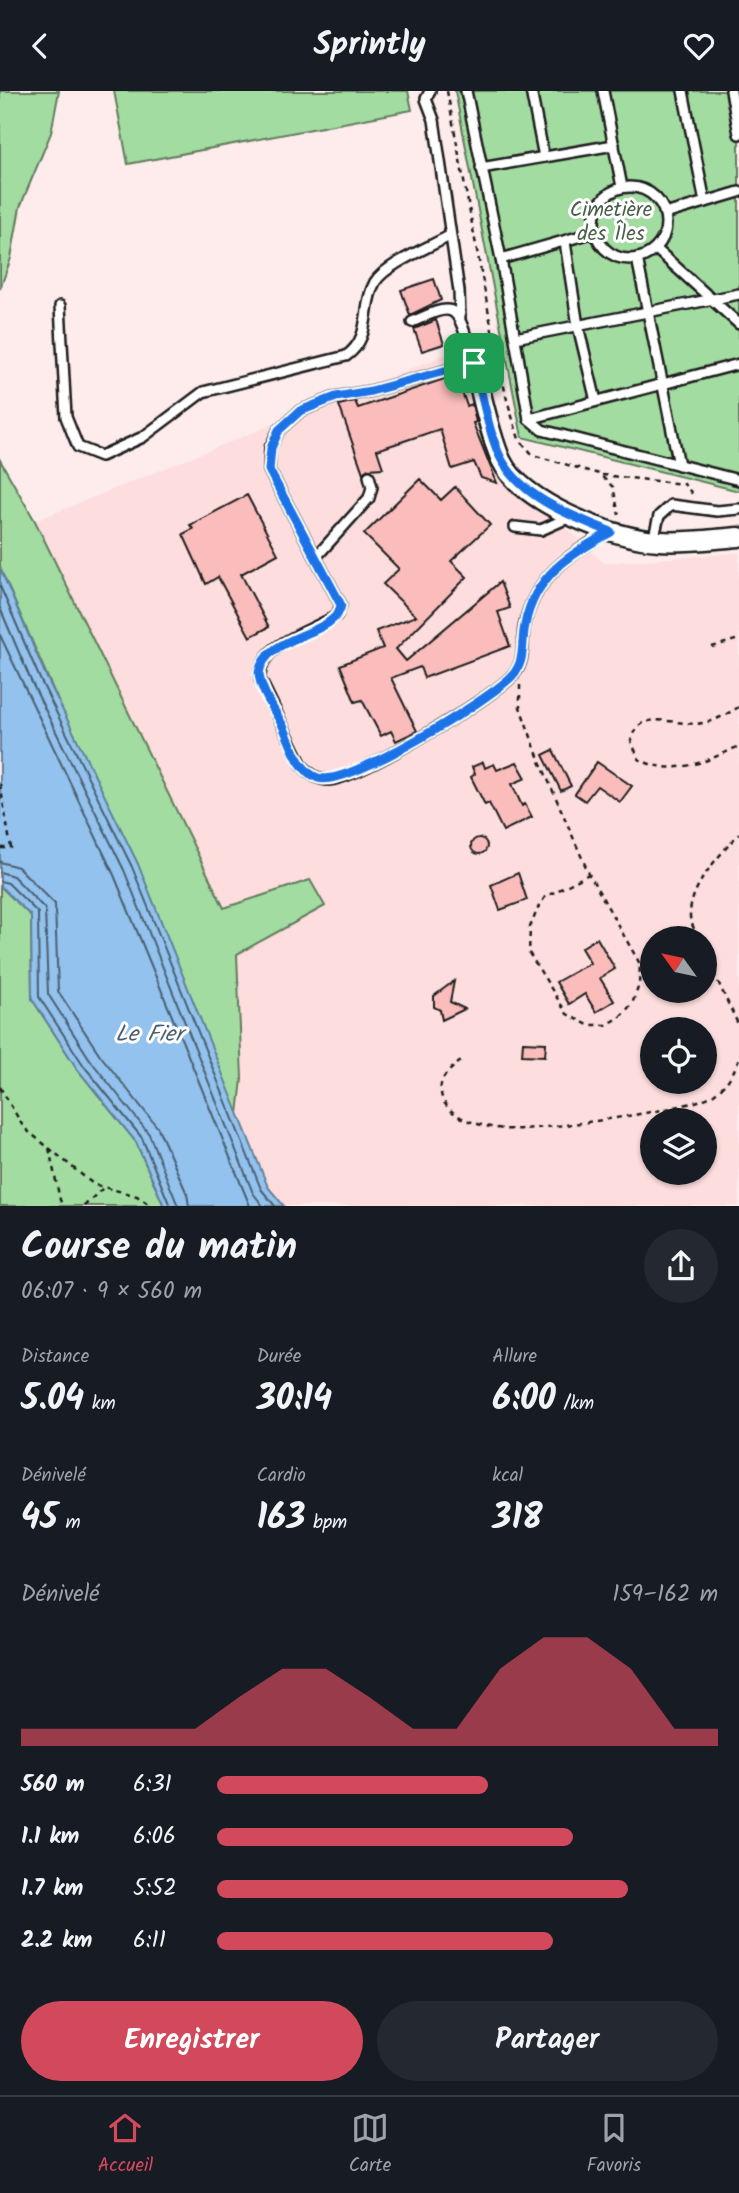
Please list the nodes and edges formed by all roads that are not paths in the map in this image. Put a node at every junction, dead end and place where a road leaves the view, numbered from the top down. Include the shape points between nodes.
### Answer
1 (430, 91) edge
2 (466, 91) edge
3 (531, 91) edge
4 (603, 91) edge
5 (683, 91) edge
6 (731, 91) edge
7 (739, 134) edge
8 (614, 145) junction
9 (544, 157) junction
10 (481, 168) junction
11 (622, 187) junction
12 (739, 192) edge
13 (705, 202) junction
14 (666, 214) junction
15 (595, 232) junction
16 (449, 236) junction
17 (565, 242) junction
18 (656, 249) junction
19 (637, 258) junction
20 (501, 259) junction
21 (739, 294) edge
22 (714, 299) junction
23 (60, 306) dead end
24 (647, 312) junction
25 (460, 317) junction
26 (412, 321) dead end
27 (739, 324) edge
28 (578, 326) junction
29 (515, 338) junction
30 (471, 355) junction
31 (739, 364) edge
32 (662, 384) junction
33 (596, 401) junction
34 (529, 419) junction
35 (679, 464) junction
36 (369, 476) dead end
37 (739, 480) edge
38 (739, 509) edge
39 (572, 516) junction
40 (515, 527) dead end
41 (611, 532) junction
42 (739, 537) edge
43 (653, 541) junction
44 (316, 557) junction

1 - 16 lane via 426,99 435,120
2 - 10 lane
3 - 9 lane
4 - 8 lane
5 - 13 lane
6 - 7 lane
8 - 9 lane
8 - 11 lane
9 - 10 lane
10 - 20 lane
11 - 14 lane via 650,192
11 - 15 lane via 596,210
12 - 13 lane
13 - 14 lane
14 - 18 lane via 666,230
15 - 17 lane
15 - 19 lane via 606,250 626,259
16 - 23 lane via 378,279 371,291 365,332 346,356 203,392 143,437 101,456 78,447 66,417
16 - 25 lane
17 - 20 lane
17 - 28 lane
18 - 19 lane
18 - 22 lane
19 - 24 lane
20 - 29 lane
21 - 22 lane
22 - 24 lane
22 - 27 lane
24 - 28 lane
24 - 32 lane
25 - 26 lane via 446,309
25 - 30 lane
28 - 29 lane
28 - 33 lane
29 - 34 lane
30 - 39 street via 502,461 536,495
30 - 44 lane via 371,391 336,397 285,422 271,448 269,470
31 - 32 lane
32 - 33 lane
32 - 35 lane
33 - 34 lane
34 - 35 lane via 542,430
35 - 37 lane
36 - 44 lane via 369,498
38 - 43 lane via 717,511 675,504 659,516
39 - 40 lane via 541,530
39 - 41 street
41 - 43 street
41 - 44 lane via 570,554 540,586 528,612 520,664 509,679 421,738 336,779 311,775 302,765 259,673 270,652 340,612 340,602
42 - 43 street

